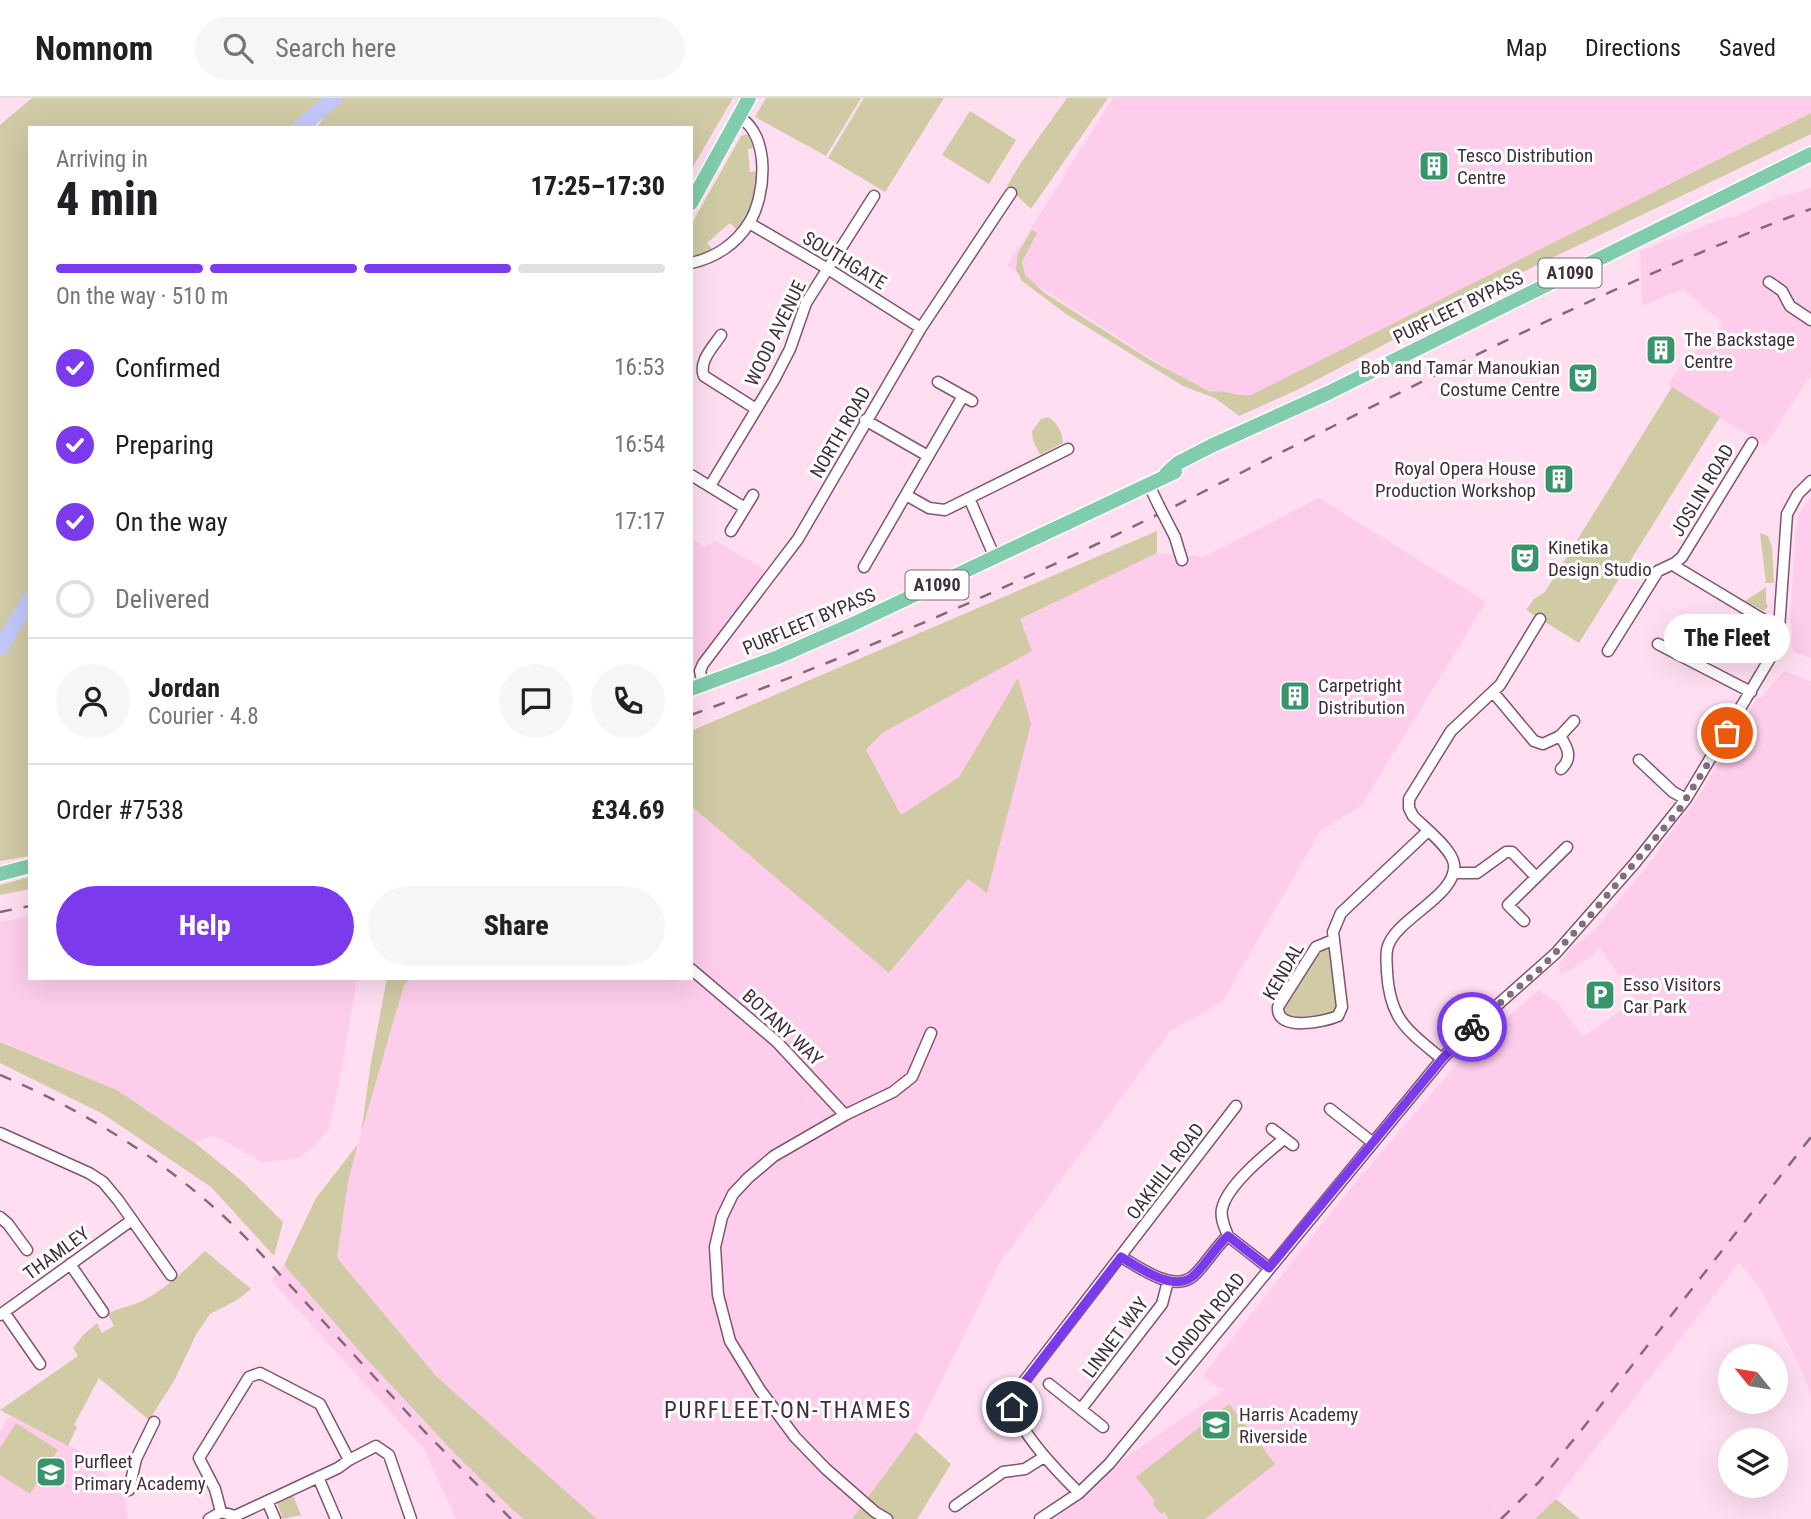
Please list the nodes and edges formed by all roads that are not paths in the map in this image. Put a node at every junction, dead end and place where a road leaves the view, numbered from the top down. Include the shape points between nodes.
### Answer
1 (749, 98) edge
2 (739, 117) junction
3 (1811, 154) edge
4 (1011, 193) dead end
5 (874, 196) dead end
6 (693, 199) edge
7 (749, 223) junction
8 (693, 262) edge
9 (828, 269) junction
10 (1769, 282) dead end
11 (1811, 320) edge
12 (921, 328) junction
13 (721, 335) dead end
14 (938, 382) dead end
15 (757, 409) junction
16 (865, 420) junction
17 (1752, 443) dead end
18 (1068, 449) dead end
19 (928, 456) junction
20 (693, 476) edge
21 (1811, 481) edge
22 (1148, 483) junction
23 (710, 486) junction
24 (753, 495) dead end
25 (906, 495) junction
26 (969, 498) junction
27 (745, 508) junction
28 (731, 531) dead end
29 (995, 558) junction
30 (1182, 559) dead end
31 (1675, 563) junction
32 (864, 567) dead end
33 (1540, 619) dead end
34 (1779, 629) junction
35 (1658, 644) dead end
36 (1608, 651) dead end
37 (697, 687) edge
38 (1493, 692) junction
39 (1751, 692) junction
40 (1574, 721) dead end
41 (1560, 736) junction
42 (1639, 760) dead end
43 (1561, 769) dead end
44 (1686, 799) junction
45 (1428, 831) junction
46 (1567, 847) dead end
47 (28, 867) edge
48 (1454, 873) junction
49 (0, 874) edge
50 (1536, 877) junction
51 (1524, 921) dead end
52 (1333, 940) junction
53 (693, 971) edge
54 (931, 1033) dead end
55 (1442, 1059) junction
56 (1236, 1106) dead end
57 (1330, 1109) dead end
58 (845, 1115) junction
59 (1272, 1129) dead end
60 (0, 1133) edge
61 (1373, 1142) junction
62 (0, 1217) edge
63 (132, 1220) junction
64 (1228, 1236) junction
65 (27, 1250) dead end
66 (1121, 1257) junction
67 (70, 1264) junction
68 (1269, 1268) junction
69 (171, 1275) dead end
70 (1168, 1281) junction
71 (103, 1312) dead end
72 (2, 1313) edge
73 (40, 1364) dead end
74 (1049, 1384) dead end
75 (1081, 1409) junction
76 (154, 1422) dead end
77 (1103, 1427) dead end
78 (1044, 1457) junction
79 (349, 1460) junction
80 (318, 1477) junction
81 (128, 1490) dead end
82 (1079, 1493) junction
83 (267, 1501) junction
84 (955, 1506) dead end
85 (220, 1513) junction
86 (209, 1519) edge
87 (275, 1519) edge
88 (336, 1519) edge
89 (411, 1519) edge
90 (887, 1519) edge
91 (1040, 1519) edge

1 - 2 main road
2 - 6 main road
2 - 7 street via 747,121 758,141 762,166 760,196
3 - 22 main road, PURFLEET BYPASS / A1090 via 1178,463
4 - 12 street, NORTH ROAD
5 - 9 street, WOOD AVENUE
7 - 8 street via 720,252
7 - 9 street, SOUTHGATE
9 - 12 street, SOUTHGATE
9 - 15 street, WOOD AVENUE via 806,303 790,349
10 - 11 street via 1780,289 1790,306
12 - 16 street, NORTH ROAD
13 - 15 street via 704,361 704,376
14 - 19 street via 967,399
15 - 23 street, WOOD AVENUE
16 - 19 street
16 - 37 street, NORTH ROAD via 798,539 702,664
17 - 31 street, JOSLIN ROAD
18 - 26 street
19 - 25 street
20 - 23 street
21 - 34 street, LONDON ROAD via 1787,514
22 - 29 main road, PURFLEET BYPASS / A1090
22 - 30 street, bridge
23 - 27 street
24 - 27 street
25 - 26 street via 929,508 945,510
25 - 32 street
26 - 29 street
27 - 28 street
29 - 37 main road, PURFLEET BYPASS / A1090 via 778,657
31 - 34 street
31 - 36 street, JOSLIN ROAD via 1658,571
33 - 38 street
34 - 39 street, LONDON ROAD via 1772,655
35 - 39 street
38 - 41 street via 1534,741 1543,744
38 - 45 street via 1451,732 1409,799 1413,816
39 - 44 street, LONDON ROAD
40 - 41 street
41 - 43 street via 1569,756
42 - 44 street
44 - 55 street, LONDON ROAD via 1556,953
45 - 48 street via 1451,855
45 - 52 street, KENDAL via 1341,913 1333,927
46 - 50 street
47 - 49 main road
48 - 50 street via 1477,873 1512,852
48 - 55 street via 1392,937 1386,955 1391,1001 1402,1025
50 - 51 street via 1508,905
52 - 52 street, KENDAL via 1342,1007 1338,1016 1282,1020 1278,1007 1309,958 1319,944
53 - 58 street, BOTANY WAY via 777,1042
54 - 58 street via 912,1077 893,1092
55 - 61 street, LONDON ROAD
56 - 66 street, OAKHILL ROAD
57 - 61 street
58 - 90 street via 774,1156 733,1194 715,1247 718,1295 730,1341 795,1437
59 - 64 street via 1289,1142 1249,1169 1228,1196 1222,1209
60 - 63 street via 103,1182
61 - 68 street, LONDON ROAD
62 - 65 street
63 - 67 street, THAMLEY
63 - 69 street
64 - 68 street
64 - 70 street via 1192,1277 1180,1283
66 - 70 street, LINNET WAY
66 - 78 street, OAKHILL ROAD via 1013,1397 1012,1407
67 - 71 street
67 - 72 street, THAMLEY
68 - 82 street, LONDON ROAD via 1109,1464
70 - 75 street, LINNET WAY via 1163,1304
72 - 73 street
74 - 75 street
75 - 77 street
76 - 81 street via 136,1459
78 - 82 street, OAKHILL ROAD
78 - 84 street via 1024,1469 1003,1472
79 - 80 street
79 - 85 street via 320,1404 260,1373 249,1377 200,1458 215,1489
79 - 89 street via 376,1446 389,1455
80 - 83 street
80 - 88 street
82 - 91 street, LONDON ROAD
83 - 85 street via 235,1516
83 - 87 street
85 - 86 street

